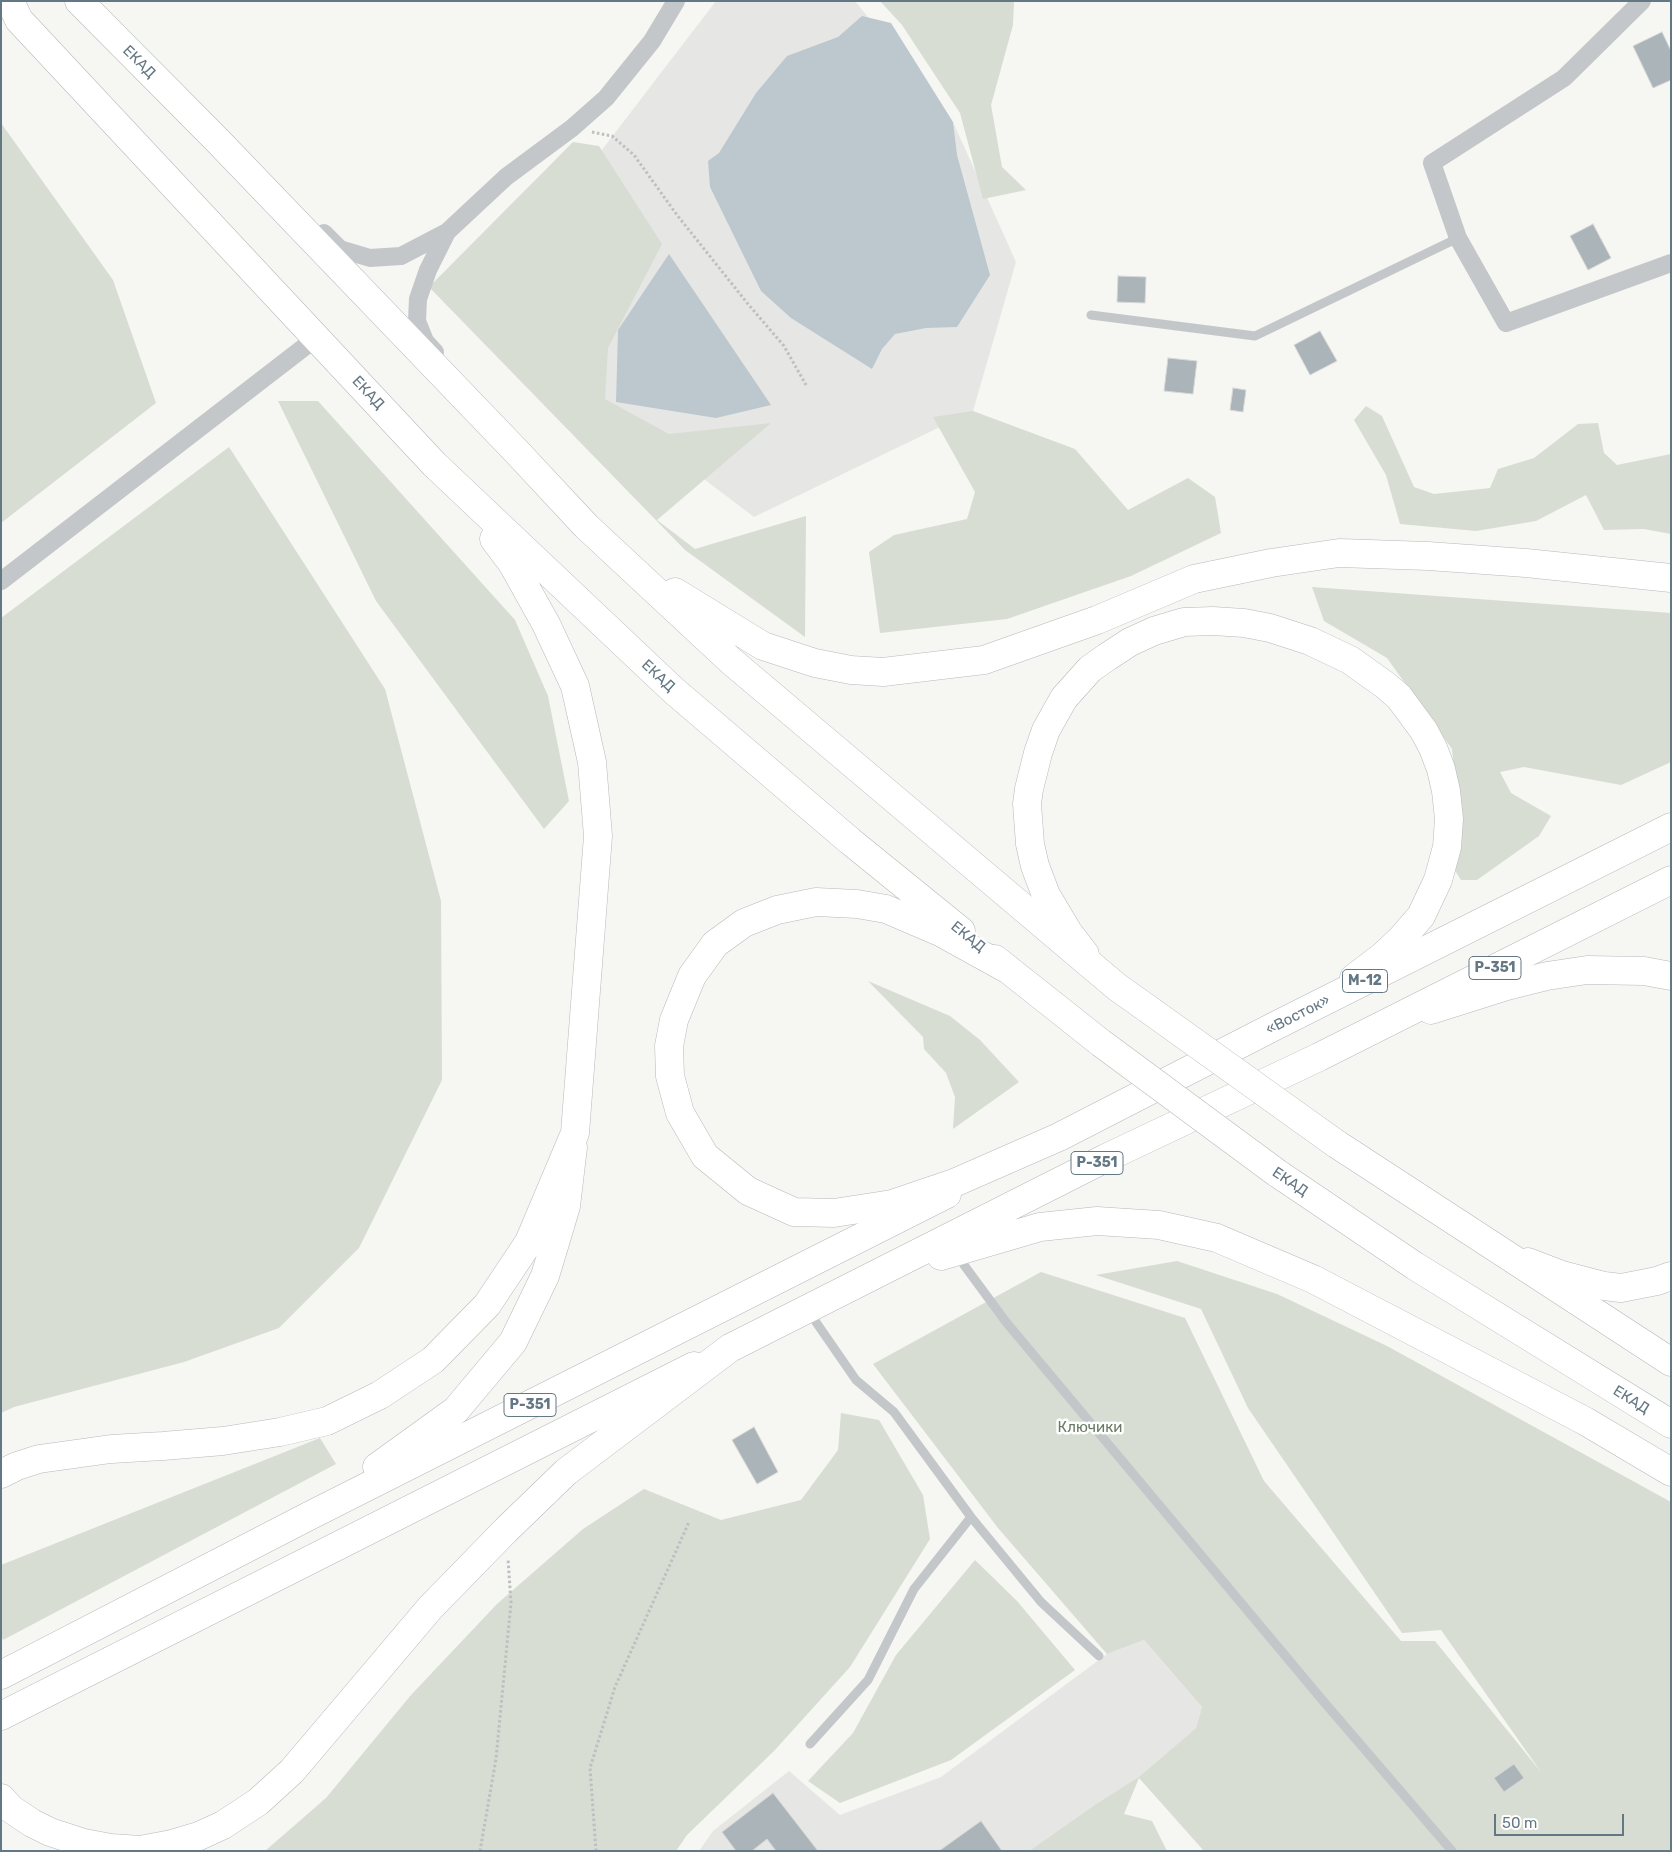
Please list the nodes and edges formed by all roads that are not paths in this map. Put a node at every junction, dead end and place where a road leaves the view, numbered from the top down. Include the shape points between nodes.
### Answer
1 (10, 1) edge
2 (78, 1) edge
3 (676, 1) edge
4 (1642, 1) edge
5 (217, 140) junction
6 (447, 232) junction
7 (1458, 238) junction
8 (1671, 263) edge
9 (1091, 314) dead end
10 (316, 338) junction
11 (516, 451) junction
12 (434, 464) junction
13 (586, 526) junction
14 (1671, 578) edge
15 (1, 581) edge
16 (1671, 827) edge
17 (1671, 880) edge
18 (1009, 970) junction
19 (1671, 976) edge
20 (1117, 987) junction
21 (1275, 1026) junction
22 (1319, 1057) junction
23 (575, 1133) junction
24 (1060, 1137) junction
25 (953, 1244) junction
26 (1496, 1249) junction
27 (1671, 1276) edge
28 (807, 1310) junction
29 (730, 1348) junction
30 (1671, 1362) edge
31 (1671, 1424) edge
32 (1671, 1472) edge
33 (1, 1474) edge
34 (309, 1516) junction
35 (971, 1516) junction
36 (1099, 1656) dead end
37 (1, 1675) edge
38 (1, 1716) edge
39 (810, 1744) dead end
40 (1, 1798) edge
41 (1452, 1851) edge

1 - 10 main road via 19,20
2 - 5 main road, ЕКАД
3 - 6 street via 652,42 606,98 506,177
4 - 7 street via 1564,78 1432,163
5 - 6 street via 264,174 340,249 370,258 401,256
5 - 11 main road, ЕКАД
6 - 11 street via 418,299 417,321 425,341 474,395
7 - 8 street via 1506,323
7 - 9 lane via 1254,336
10 - 12 main road, ЕКАД
10 - 15 street
11 - 13 main road, ЕКАД
12 - 18 main road, ЕКАД via 673,690
12 - 23 main road via 512,563 546,624 575,686 592,762 598,836
13 - 14 main road via 680,596 763,646 815,663 883,672 984,660 1097,620 1194,579 1271,562 1339,553 1428,556
13 - 20 main road, ЕКАД via 731,661
16 - 21 main road, «Восток» / М-12
17 - 22 main road, Р-351
18 - 24 main road via 942,933 886,909 816,902 777,910 744,923 715,944 692,976 674,1020 669,1046 670,1076 680,1113 705,1156 748,1191 794,1212 834,1213 892,1204 954,1183
18 - 31 main road, ЕКАД, bridge via 1101,1043 1277,1173 1415,1266
19 - 22 main road via 1617,969 1547,976 1411,1017
20 - 21 main road via 1068,932 1046,895 1035,866 1027,804 1046,730 1064,698 1106,657 1154,631 1184,622 1213,621 1270,628 1350,660 1399,698 1433,748 1446,791 1449,819 1445,856 1421,916 1395,945 1362,973
20 - 26 main road, ЕКАД, bridge via 1335,1143
21 - 24 main road, «Восток» / М-12
22 - 25 main road, Р-351 via 1106,1158
23 - 33 main road via 529,1242 487,1305 433,1360 380,1395 327,1421 280,1432 58,1456 39,1459
23 - 34 main road via 566,1206 545,1276 513,1342 456,1410
24 - 34 main road, Р-351
25 - 28 main road, Р-351 via 877,1274
25 - 32 main road via 1040,1227 1097,1221 1160,1225 1217,1238 1313,1279 1586,1421
25 - 41 lane via 964,1265 1006,1322
26 - 27 main road via 1554,1272 1604,1286 1621,1288
26 - 30 main road
28 - 29 main road, Р-351
28 - 35 lane via 856,1380 894,1412
29 - 38 main road, Р-351
29 - 40 main road via 566,1472 430,1608 292,1771 258,1802 224,1825 172,1844 140,1850 111,1848 50,1832 11,1809
34 - 37 main road, Р-351
35 - 36 lane via 1041,1602
35 - 39 lane via 914,1589 868,1680

